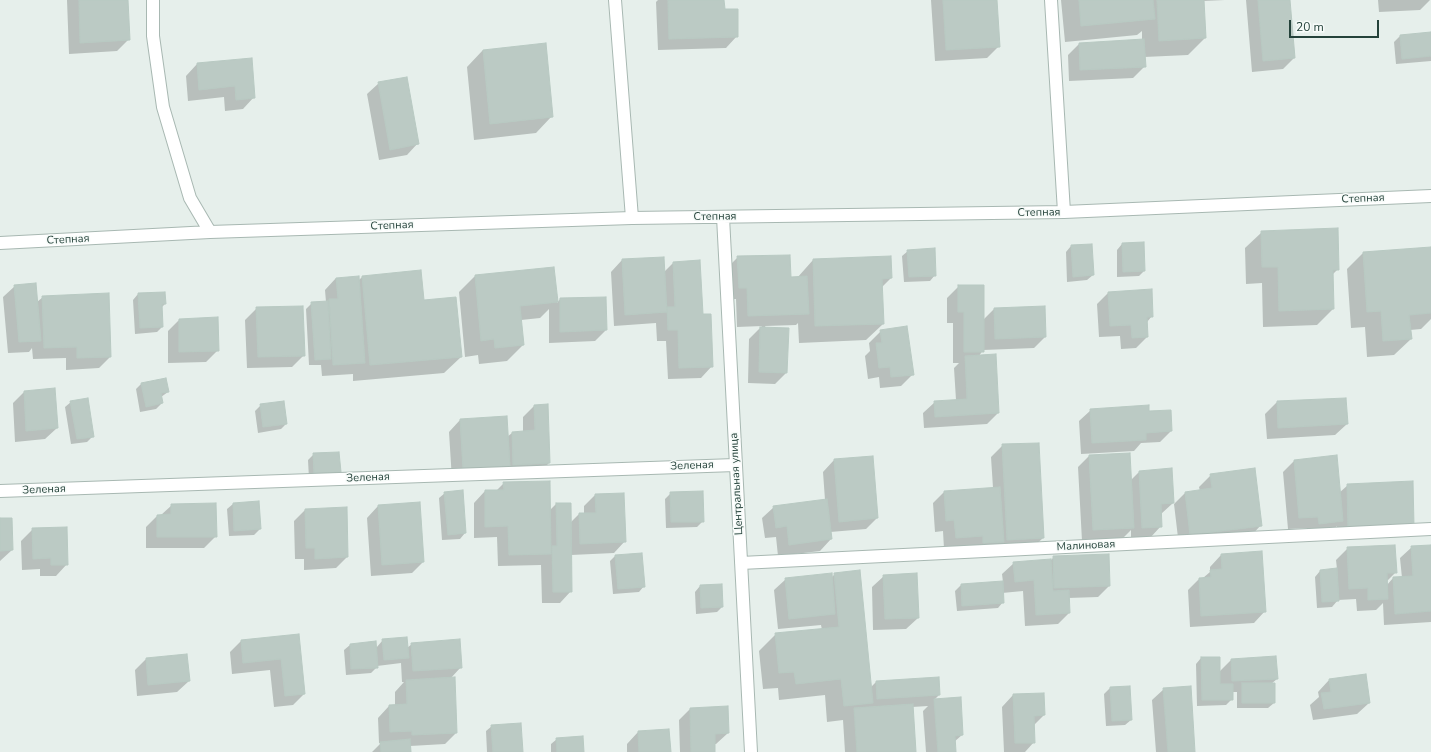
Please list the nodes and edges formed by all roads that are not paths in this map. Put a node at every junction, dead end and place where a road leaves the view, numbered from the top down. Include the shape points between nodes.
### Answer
1 (153, 0) edge
2 (615, 0) edge
3 (1051, 0) edge
4 (1431, 196) edge
5 (1064, 212) junction
6 (723, 217) junction
7 (632, 218) junction
8 (210, 232) junction
9 (0, 243) edge
10 (736, 465) junction
11 (0, 491) edge
12 (1431, 528) edge
13 (741, 563) junction
14 (751, 752) edge

1 - 8 street via 153,36 163,107 190,198
2 - 7 street
3 - 5 street
4 - 5 street, Степная
5 - 6 street, Степная
6 - 7 street, Степная
6 - 10 street, Центральная улица
7 - 8 street, Степная
8 - 9 street, Степная
10 - 11 street, Зеленая
10 - 13 street, Центральная улица
12 - 13 street, Малиновая
13 - 14 street, Центральная улица

